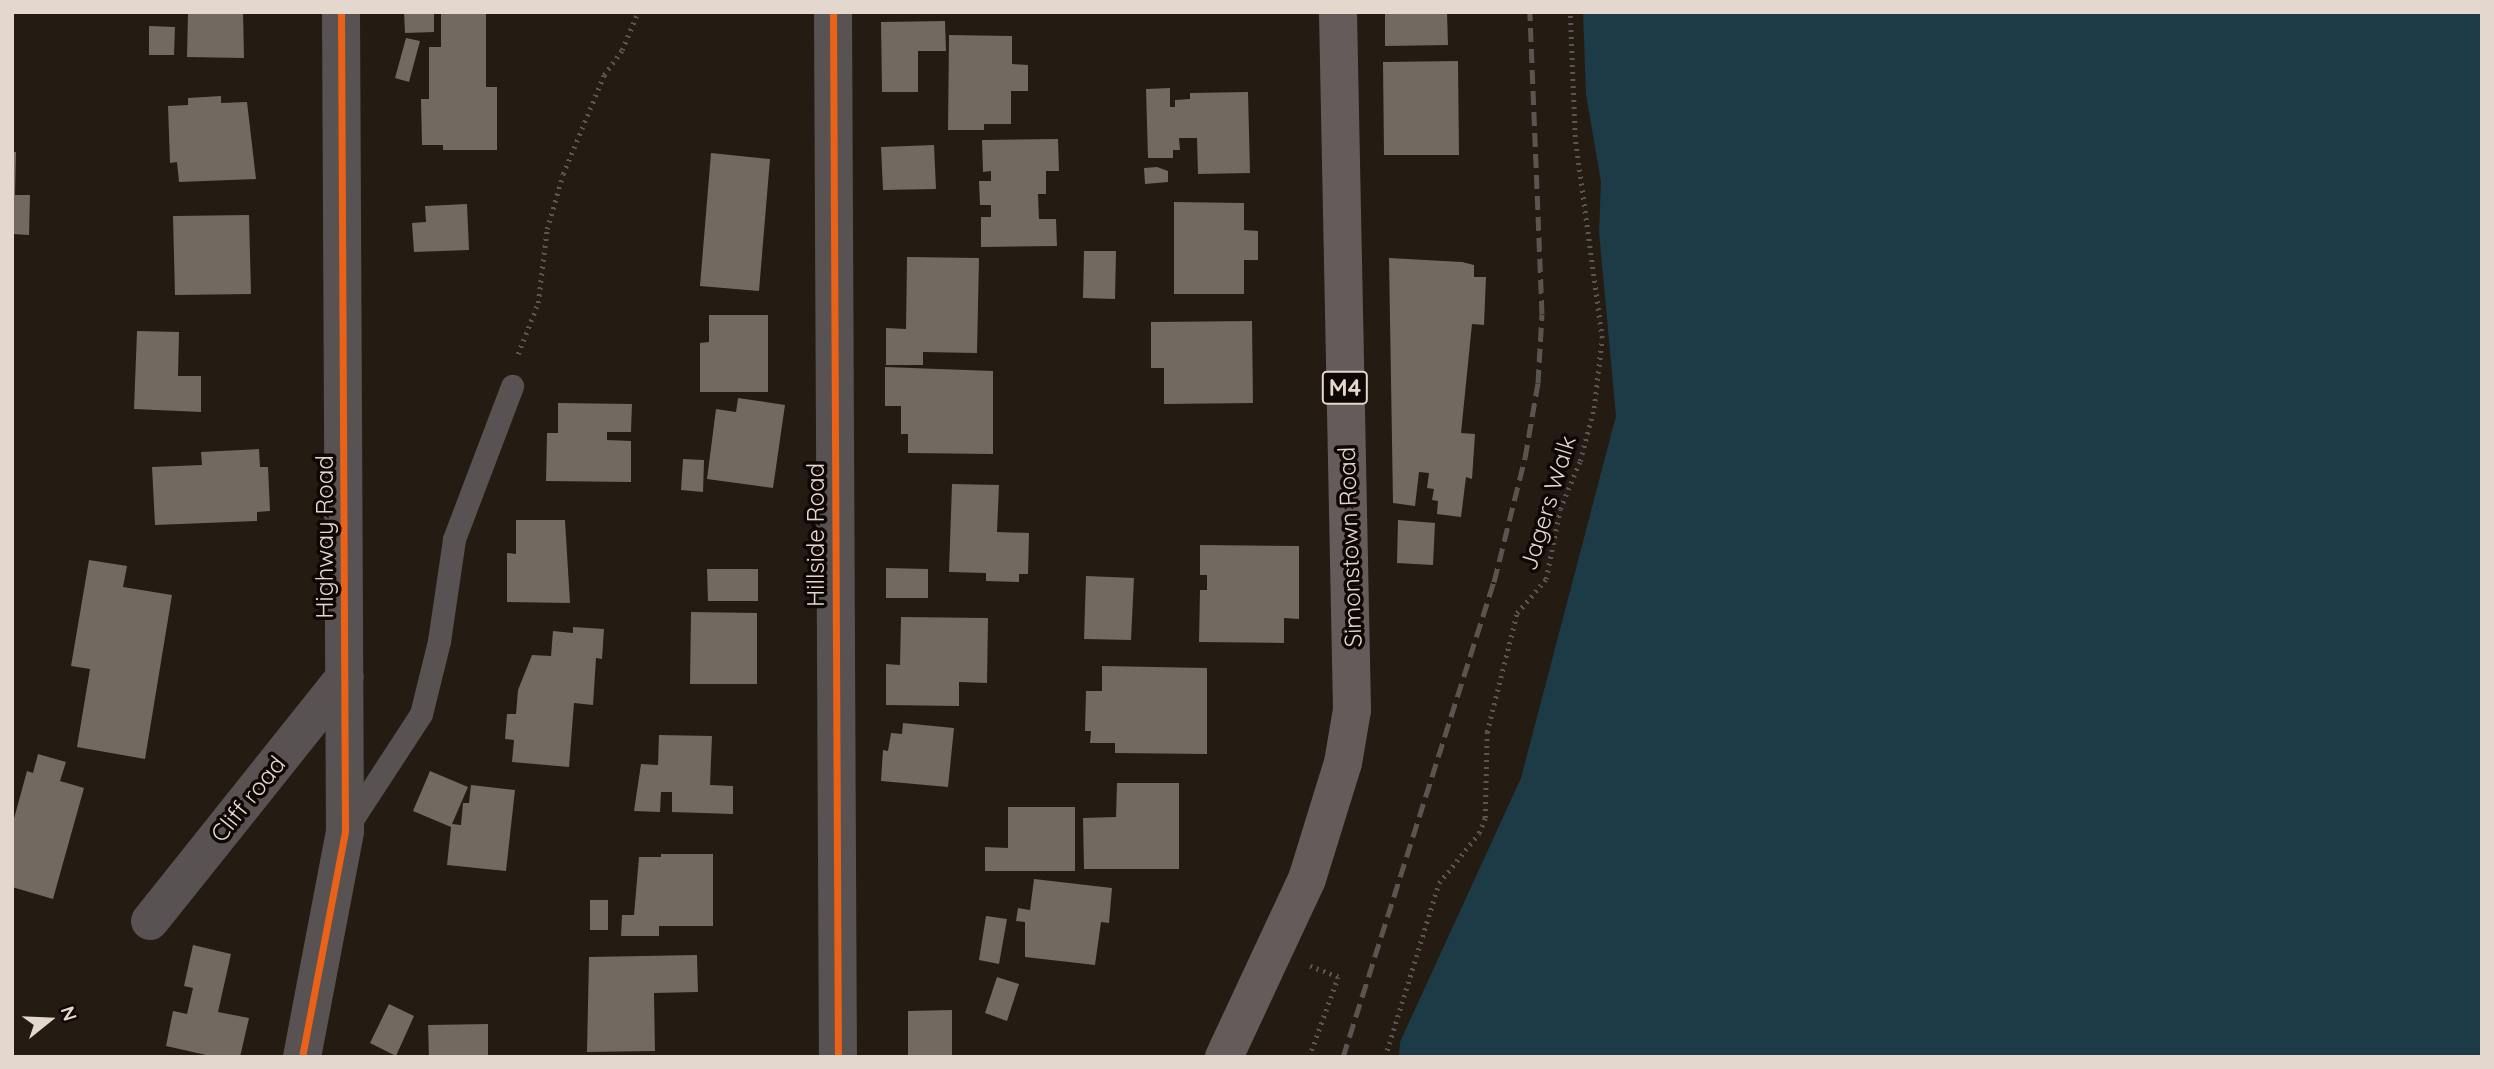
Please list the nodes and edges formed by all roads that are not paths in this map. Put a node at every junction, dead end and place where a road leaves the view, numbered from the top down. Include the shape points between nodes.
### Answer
1 (341, 12) edge
2 (832, 12) edge
3 (1338, 12) edge
4 (512, 386) road end
5 (345, 677) junction
6 (345, 831) junction
7 (150, 921) dead end
8 (302, 1057) edge
9 (838, 1057) edge
10 (1224, 1057) edge

1 - 5 street, Highway Road
2 - 9 street, Hillside Road
3 - 10 main road, Simonstown Road / M4 via 1352,710 1343,763 1307,880
4 - 6 lane via 454,539 439,641 421,714
5 - 6 street, Highway Road
5 - 7 street, Cliff road
6 - 8 street, Highway Road

